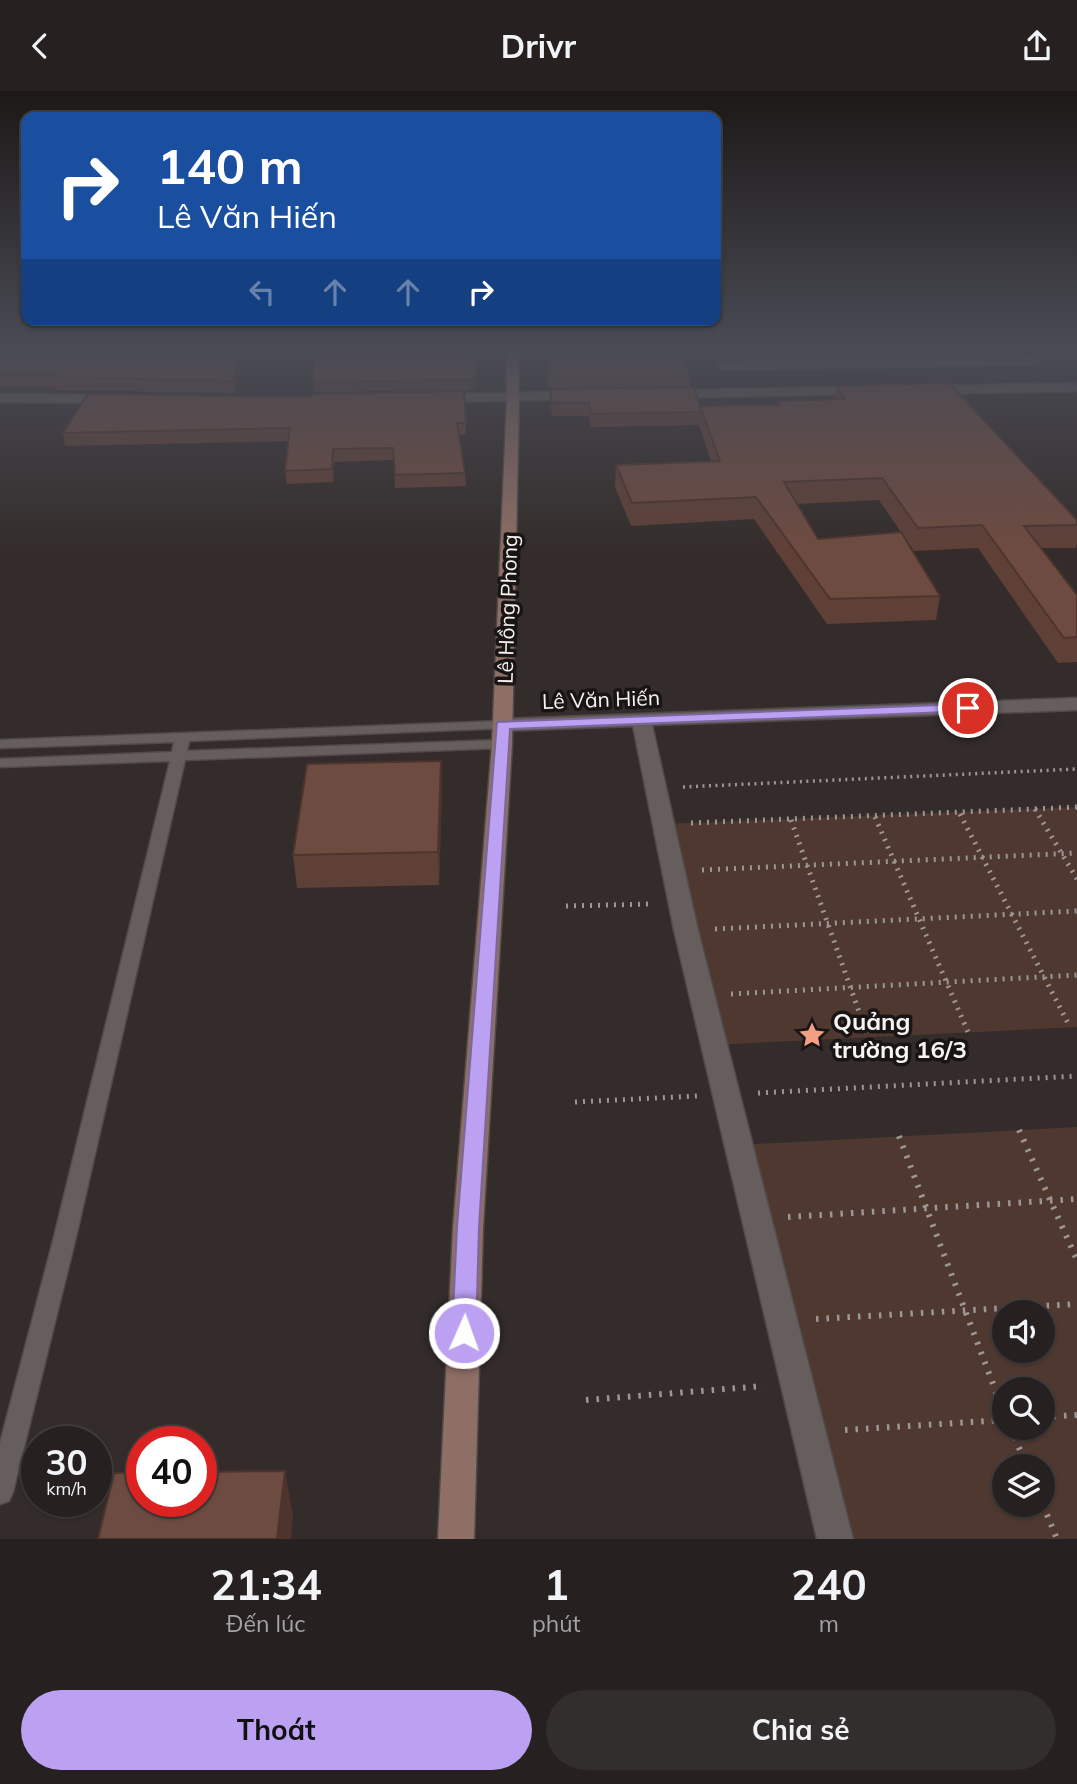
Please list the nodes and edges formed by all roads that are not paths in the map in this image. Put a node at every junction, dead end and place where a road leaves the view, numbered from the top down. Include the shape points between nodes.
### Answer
1 (512, 418) edge
2 (1077, 704) edge
3 (642, 722) junction
4 (502, 734) junction
5 (0, 744) edge
6 (181, 746) junction
7 (0, 763) edge
8 (0, 1492) edge
9 (456, 1539) edge
10 (835, 1539) edge

1 - 4 street, Lê Hồng Phong
2 - 3 street, Lê Văn Hiến
3 - 4 street, Lê Văn Hiến
3 - 10 street via 686,930
4 - 6 lane, Lê Văn Hiến
4 - 9 street, Lê Hồng Phong via 468,1227
5 - 6 lane, Lê Văn Hiến
6 - 7 lane, Lê Văn Hiến
6 - 8 lane

